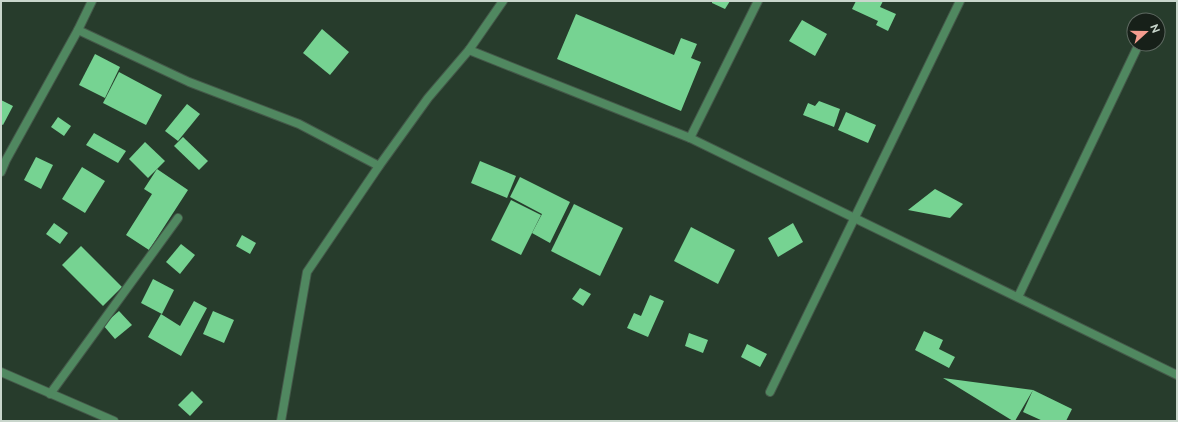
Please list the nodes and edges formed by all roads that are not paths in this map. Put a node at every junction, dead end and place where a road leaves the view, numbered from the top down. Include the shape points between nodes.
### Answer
1 (92, 1) edge
2 (504, 1) edge
3 (758, 1) edge
4 (960, 1) edge
5 (78, 30) junction
6 (469, 50) junction
7 (1135, 52) edge
8 (690, 138) junction
9 (379, 166) junction
10 (1, 172) edge
11 (178, 218) dead end
12 (854, 218) junction
13 (1018, 297) junction
14 (1, 372) edge
15 (1177, 375) edge
16 (770, 392) dead end
17 (50, 394) junction
18 (114, 421) edge
19 (281, 421) edge

1 - 5 street
2 - 6 street
3 - 8 street
4 - 12 street
5 - 9 street via 189,82 299,124
5 - 10 street
6 - 8 street
6 - 9 street via 428,98
7 - 13 street
8 - 12 street
9 - 19 street via 307,272
11 - 17 street
12 - 13 street
12 - 16 street
13 - 15 street
14 - 17 street
17 - 18 street

